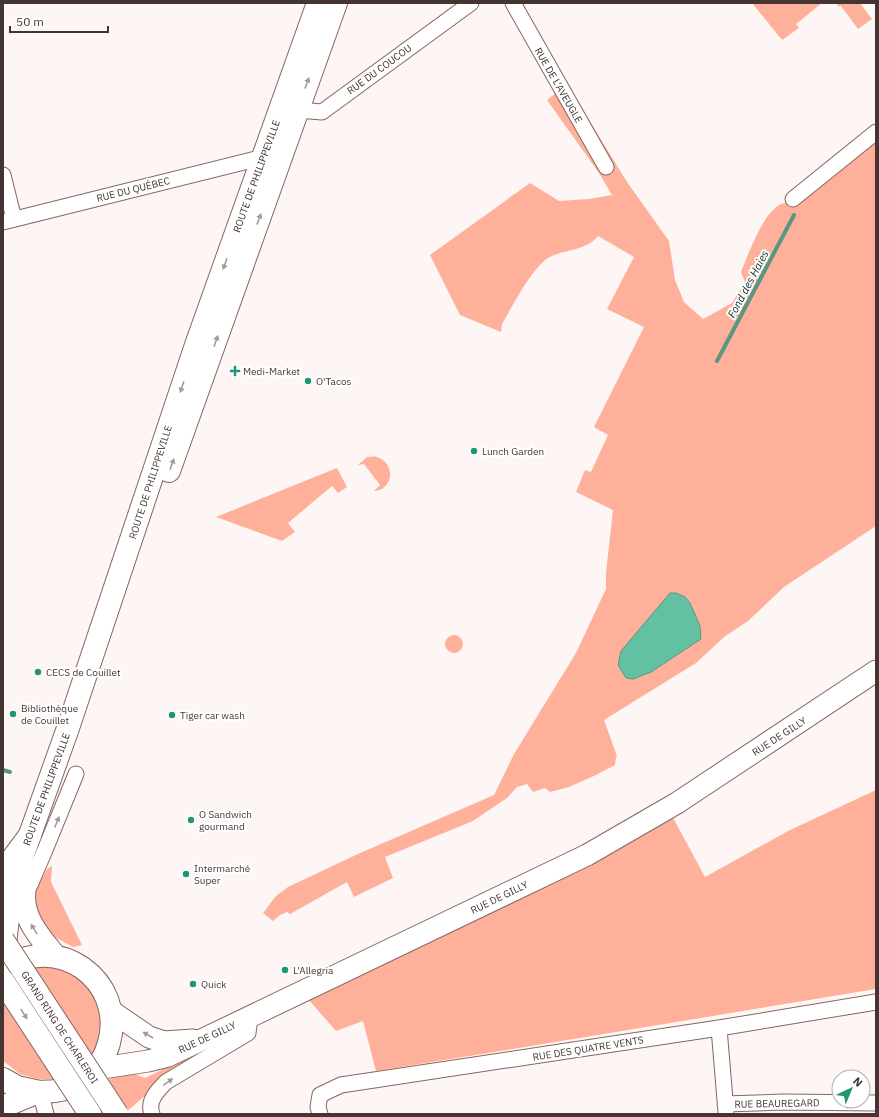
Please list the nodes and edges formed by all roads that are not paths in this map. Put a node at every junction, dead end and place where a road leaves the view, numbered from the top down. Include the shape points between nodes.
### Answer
1 (318, 3) edge
2 (336, 3) edge
3 (470, 3) edge
4 (513, 3) edge
5 (290, 108) junction
6 (876, 132) edge
7 (272, 157) junction
8 (606, 167) dead end
9 (3, 175) edge
10 (793, 199) dead end
11 (9, 220) edge
12 (876, 671) edge
13 (76, 774) dead end
14 (30, 835) junction
15 (3, 874) edge
16 (24, 896) junction
17 (3, 940) edge
18 (55, 956) junction
19 (4, 971) edge
20 (876, 1002) edge
21 (111, 1011) junction
22 (250, 1017) junction
23 (719, 1028) junction
24 (199, 1040) junction
25 (96, 1069) junction
26 (3, 1078) edge
27 (73, 1086) junction
28 (40, 1092) junction
29 (876, 1104) edge
30 (3, 1107) edge
31 (726, 1109) edge
32 (46, 1114) edge
33 (80, 1114) edge
34 (90, 1114) edge
35 (117, 1114) edge
36 (152, 1114) edge
37 (320, 1114) edge

1 - 5 main road, ROUTE DE PHILIPPEVILLE
5 -> 2 main road, ROUTE DE PHILIPPEVILLE
3 - 5 street, RUE DU COUCOU via 322,112
4 - 8 street, RUE DE L'AVEUGLE
5 - 7 main road, ROUTE DE PHILIPPEVILLE
6 - 10 street
7 - 11 street, RUE DU QUÉBEC
7 -> 14 main road, ROUTE DE PHILIPPEVILLE via 196,345
16 -> 7 main road, ROUTE DE PHILIPPEVILLE via 33,854
9 - 11 street
12 - 22 main road, RUE DE GILLY via 677,803 587,855
16 -> 13 street
14 - 15 main road
14 - 19 main road, ROUTE DE PHILIPPEVILLE via 11,888
18 -> 16 main road, ROUTE DE PHILIPPEVILLE via 33,929
17 - 35 main road, GRAND RING DE CHARLEROI, bridge
18 - 19 main road via 21,959
18 - 21 main road via 75,963 92,975 104,991
19 -> 34 main road, bridge
20 - 23 street, RUE DES QUATRE VENTS
24 -> 21 main road via 164,1042 149,1037
21 - 25 main road via 112,1032 107,1052
22 - 24 main road, RUE DE GILLY
36 -> 22 street via 152,1100 166,1082 248,1033
23 - 31 street
23 - 37 street, RUE DES QUATRE VENTS via 341,1085 320,1095
24 - 25 main road, RUE DE GILLY via 168,1056
25 - 27 main road
26 - 28 main road via 17,1087
27 - 28 main road via 57,1091
27 - 33 street
28 - 30 main road
28 - 32 street
29 - 31 street, RUE BEAUREGARD via 783,1102

